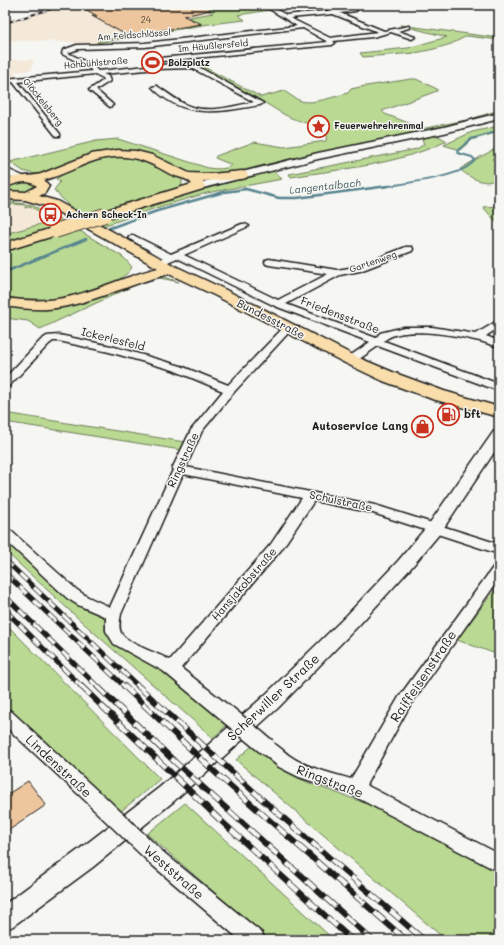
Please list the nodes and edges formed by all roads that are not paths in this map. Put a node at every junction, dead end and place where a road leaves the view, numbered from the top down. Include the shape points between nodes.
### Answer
1 (265, 5) edge
2 (354, 10) dead end
3 (332, 12) junction
4 (285, 18) junction
5 (302, 27) junction
6 (407, 27) dead end
7 (393, 31) junction
8 (384, 33) junction
9 (412, 38) dead end
10 (329, 40) junction
11 (154, 60) dead end
12 (97, 68) junction
13 (14, 80) junction
14 (5, 81) edge
15 (155, 87) dead end
16 (110, 105) dead end
17 (499, 116) edge
18 (58, 135) dead end
19 (5, 171) edge
20 (185, 175) junction
21 (242, 175) junction
22 (5, 183) edge
23 (35, 184) junction
24 (194, 188) junction
25 (5, 195) edge
26 (24, 196) junction
27 (54, 204) junction
28 (244, 226) dead end
29 (132, 243) junction
30 (5, 247) edge
31 (409, 249) dead end
32 (169, 261) junction
33 (269, 262) dead end
34 (337, 273) junction
35 (132, 274) junction
36 (112, 287) junction
37 (5, 302) edge
38 (278, 304) junction
39 (499, 323) edge
40 (288, 328) junction
41 (478, 338) junction
42 (377, 342) junction
43 (499, 344) edge
44 (351, 360) junction
45 (5, 384) edge
46 (499, 388) edge
47 (230, 390) junction
48 (499, 412) edge
49 (499, 434) edge
50 (178, 469) junction
51 (311, 495) junction
52 (435, 528) junction
53 (5, 533) edge
54 (499, 549) edge
55 (499, 569) edge
56 (114, 614) junction
57 (171, 668) junction
58 (5, 716) edge
59 (355, 788) junction
60 (96, 800) joint
61 (499, 864) edge
62 (5, 918) edge
63 (255, 940) edge

1 - 4 street
2 - 3 street
3 - 4 street
3 - 8 street
4 - 5 street
5 - 10 street
5 - 12 street, Am Feldschlössel via 145,45 77,47 64,52
6 - 7 street
7 - 8 street
7 - 9 street
8 - 10 street
10 - 11 street, Im Häußlersfeld via 332,43
12 - 13 street, Hohbühlstraße
12 - 15 street, Hohbühlstraße via 193,66 260,103 229,108 191,109
12 - 16 street, Am Feldschlössel via 98,74 107,81 92,90
13 - 14 street, Hohbühlstraße
13 - 18 street, Glöckelsberg
17 - 21 main road
19 - 23 street
20 - 21 main road via 206,178
20 - 23 main road via 148,157 128,154 93,156
20 - 24 main road via 187,184
21 - 24 main road
22 - 23 main road
23 - 26 main road
23 - 27 main road
24 - 30 main road, bridge
25 - 26 main road
26 - 27 main road
27 - 29 main road, Bundesstraße via 86,224
28 - 32 street
29 - 32 main road, Bundesstraße
29 - 35 main road via 137,265
31 - 34 street, Gartenweg via 358,269
32 - 35 main road
32 - 36 main road via 148,274
32 - 38 street, Friedensstraße
32 - 40 main road, Bundesstraße via 219,292
33 - 34 street, Gartenweg
34 - 38 street, Gartenweg
35 - 36 main road
36 - 37 main road via 87,297 58,304 27,305
38 - 42 street, Friedensstraße
39 - 41 street
40 - 44 main road, Bundesstraße
40 - 47 street, Ringstraße
41 - 42 street via 432,330 404,330 384,335
41 - 43 street
42 - 44 street
42 - 46 street, Friedensstraße
44 - 48 main road, Bundesstraße via 438,395
45 - 47 street, Ickerlesfeld via 47,339 59,338 177,368
47 - 50 street, Ringstraße via 197,430
49 - 52 street, Scherwiller Straße
50 - 51 street, Schulstraße
50 - 56 street, Ringstraße
51 - 52 street, Schulstraße via 375,509
51 - 57 street, Hansjakobstraße via 276,547
52 - 54 street, Schulstraße
52 - 62 street, Scherwiller Straße via 353,620 271,702 167,794
53 - 56 street via 72,594
55 - 59 street, Raiffeisenstraße via 404,702
56 - 57 street, Ringstraße via 112,626 118,640
57 - 59 street, Ringstraße, bridge via 285,762 305,772
58 - 60 street, Lindenstraße
59 - 61 street, Ringstraße
60 - 63 street, Weststraße, bridge via 157,858

